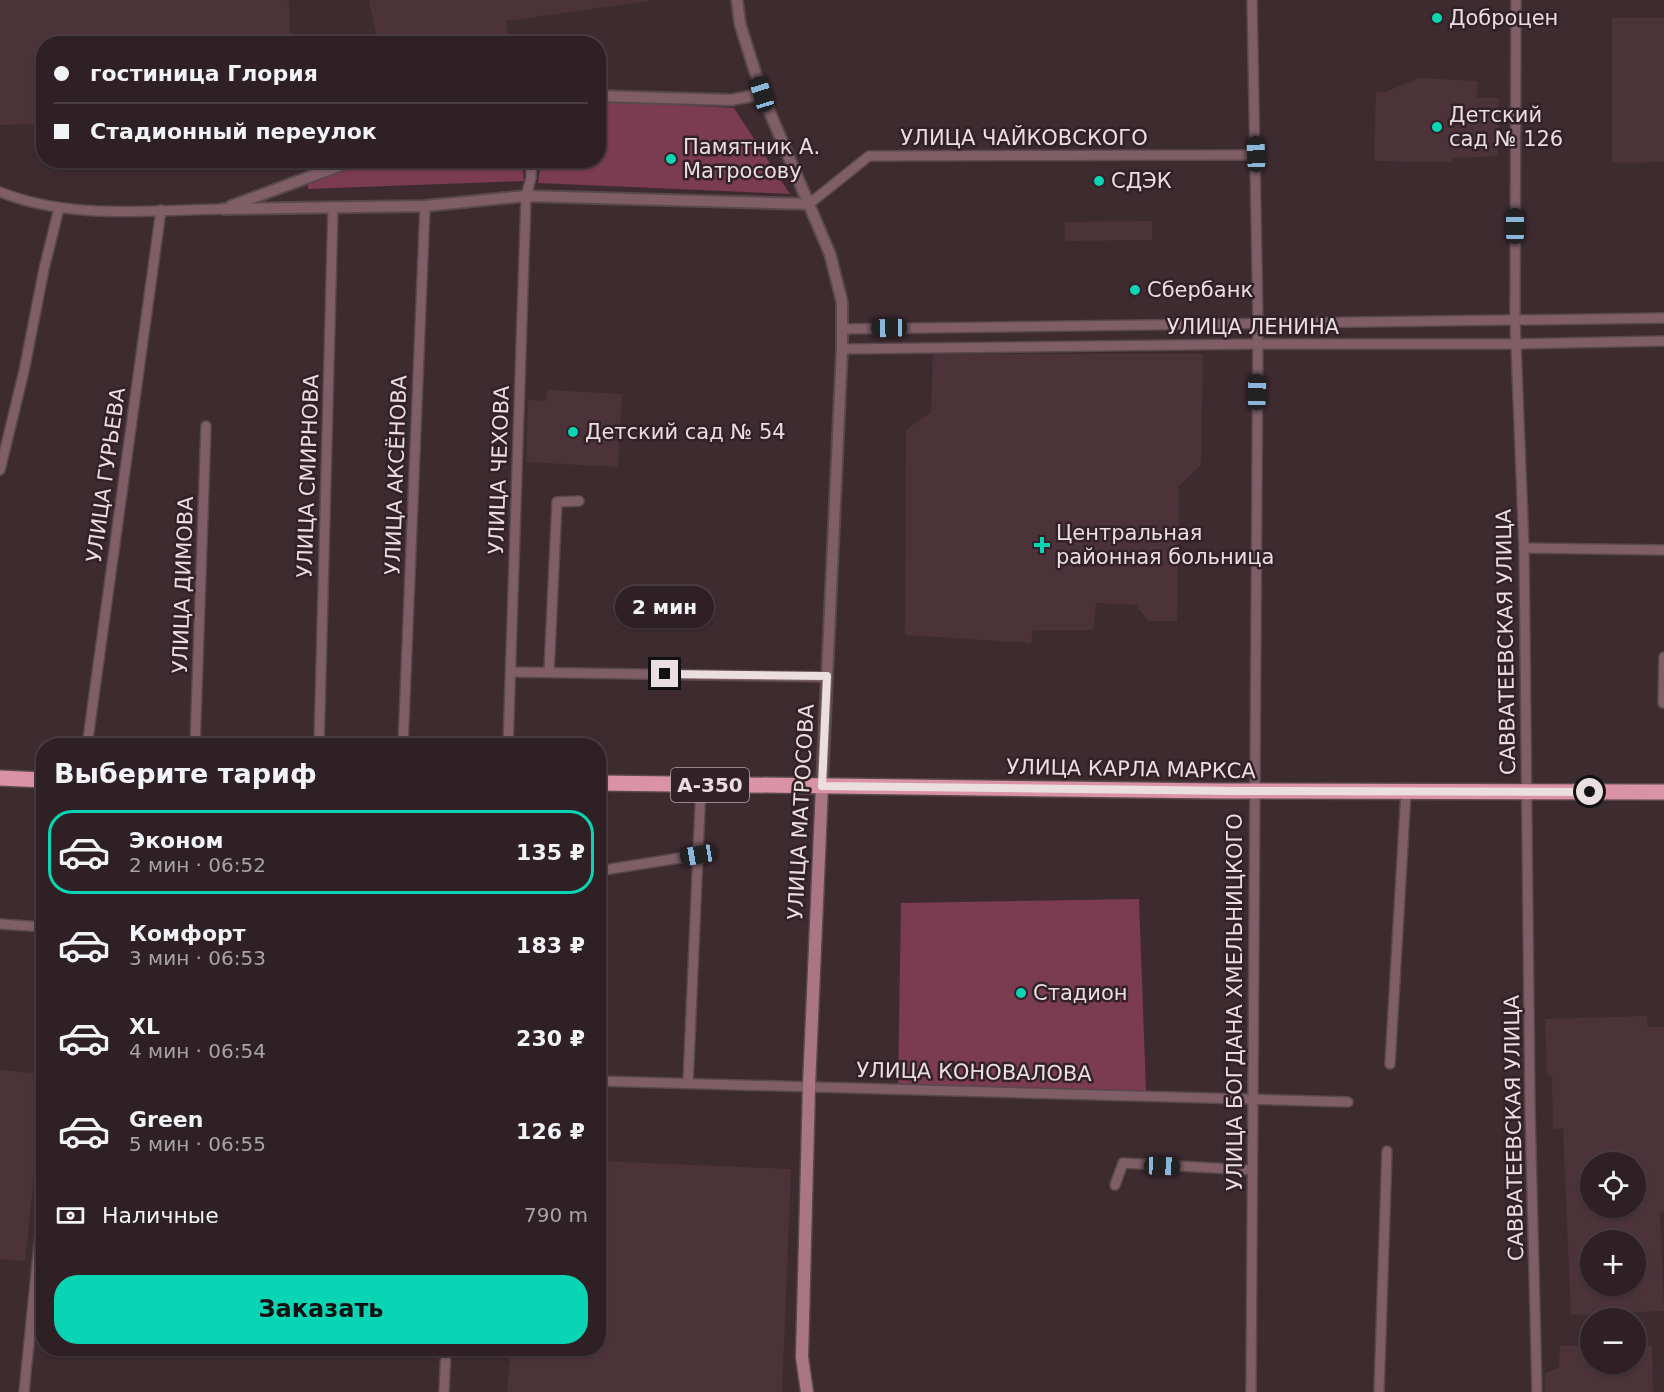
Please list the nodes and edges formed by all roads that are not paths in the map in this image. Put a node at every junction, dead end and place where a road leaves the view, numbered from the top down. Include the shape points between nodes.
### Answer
1 (736, 0) edge
2 (1252, 0) edge
3 (1516, 0) edge
4 (762, 94) junction
5 (606, 96) edge
6 (1256, 154) junction
7 (333, 168) edge
8 (531, 168) edge
9 (0, 192) edge
10 (526, 196) junction
11 (809, 204) junction
12 (425, 206) junction
13 (333, 207) junction
14 (59, 208) junction
15 (223, 209) junction
16 (161, 210) junction
17 (1664, 318) edge
18 (1515, 321) junction
19 (1258, 323) junction
20 (843, 328) junction
21 (1664, 341) edge
22 (1257, 344) junction
23 (1515, 344) junction
24 (842, 349) junction
25 (206, 426) dead end
26 (0, 470) edge
27 (579, 501) dead end
28 (1524, 548) junction
29 (1664, 550) edge
30 (1664, 657) edge
31 (511, 672) junction
32 (549, 672) junction
33 (827, 676) junction
34 (1663, 703) edge
35 (88, 738) edge
36 (195, 738) edge
37 (319, 738) edge
38 (403, 738) edge
39 (508, 738) edge
40 (0, 778) edge
41 (36, 780) edge
42 (606, 783) edge
43 (701, 785) junction
44 (822, 786) junction
45 (1254, 791) junction
46 (1406, 792) junction
47 (1527, 792) junction
48 (1664, 792) edge
49 (698, 855) junction
50 (606, 870) edge
51 (0, 924) edge
52 (36, 926) edge
53 (1390, 1064) dead end
54 (606, 1081) edge
55 (688, 1083) junction
56 (809, 1086) junction
57 (1252, 1098) junction
58 (1348, 1102) dead end
59 (1387, 1151) dead end
60 (1251, 1170) junction
61 (1115, 1185) dead end
62 (36, 1274) edge
63 (446, 1356) edge
64 (24, 1392) edge
65 (444, 1392) edge
66 (807, 1392) edge
67 (1251, 1392) edge
68 (1379, 1392) edge
69 (1538, 1392) edge

1 - 4 street, УЛИЦА МАТРОСОВА
2 - 6 street, УЛИЦА БОГДАНА ХМЕЛЬНИЦКОГО
3 - 18 street, САВВАТЕЕВСКАЯ УЛИЦА
4 - 5 street via 730,100
4 - 11 street, УЛИЦА МАТРОСОВА
6 - 11 street, УЛИЦА ЧАЙКОВСКОГО via 869,156
6 - 19 street, УЛИЦА БОГДАНА ХМЕЛЬНИЦКОГО
7 - 15 street
8 - 10 street, УЛИЦА ЧЕХОВА
9 - 14 street
10 - 11 street
10 - 12 street
10 - 31 street, УЛИЦА ЧЕХОВА
11 - 20 street, УЛИЦА МАТРОСОВА via 830,254 842,302
12 - 13 street
12 - 38 street, УЛИЦА АКСЁНОВА
13 - 15 street
13 - 37 street, УЛИЦА СМИРНОВА
14 - 16 street
14 - 26 street
15 - 16 street
16 - 35 street, УЛИЦА ГУРЬЕВА
17 - 18 street, УЛИЦА ЛЕНИНА
18 - 19 street, УЛИЦА ЛЕНИНА
18 - 23 street, САВВАТЕЕВСКАЯ УЛИЦА
19 - 20 street, УЛИЦА ЛЕНИНА
19 - 22 street, УЛИЦА БОГДАНА ХМЕЛЬНИЦКОГО
20 - 24 street, УЛИЦА МАТРОСОВА
21 - 23 street, УЛИЦА ЛЕНИНА
22 - 23 street, УЛИЦА ЛЕНИНА
22 - 24 street, УЛИЦА ЛЕНИНА
22 - 45 street, УЛИЦА БОГДАНА ХМЕЛЬНИЦКОГО
23 - 28 street, САВВАТЕЕВСКАЯ УЛИЦА
24 - 33 street, УЛИЦА МАТРОСОВА
25 - 36 street, УЛИЦА ДИМОВА
27 - 32 street via 557,502
28 - 29 street
28 - 47 street, САВВАТЕЕВСКАЯ УЛИЦА
30 - 34 street
31 - 32 street
31 - 39 street, УЛИЦА ЧЕХОВА
32 - 33 street
33 - 44 street, УЛИЦА МАТРОСОВА
40 - 41 highway
42 - 43 highway, УЛИЦА КАРЛА МАРКСА / А-350
43 - 44 highway, УЛИЦА КАРЛА МАРКСА / А-350
43 - 49 street
44 - 45 highway, УЛИЦА КАРЛА МАРКСА / А-350
44 - 56 main road, УЛИЦА МАТРОСОВА
45 - 46 highway, УЛИЦА КАРЛА МАРКСА / А-350
45 - 57 street, УЛИЦА БОГДАНА ХМЕЛЬНИЦКОГО
46 - 47 highway, УЛИЦА КАРЛА МАРКСА / А-350
46 - 53 street
47 - 48 highway, УЛИЦА КАРЛА МАРКСА / А-350
47 - 69 street, САВВАТЕЕВСКАЯ УЛИЦА
49 - 50 street
49 - 55 street
51 - 52 street
54 - 55 street, УЛИЦА КОНОВАЛОВА
55 - 56 street, УЛИЦА КОНОВАЛОВА
56 - 57 street, УЛИЦА КОНОВАЛОВА
56 - 66 main road, УЛИЦА МАТРОСОВА via 802,1357
57 - 58 street, УЛИЦА КОНОВАЛОВА
57 - 60 street, УЛИЦА БОГДАНА ХМЕЛЬНИЦКОГО
59 - 68 street
60 - 61 street via 1123,1163
60 - 67 street, УЛИЦА БОГДАНА ХМЕЛЬНИЦКОГО
62 - 64 street
63 - 65 street

